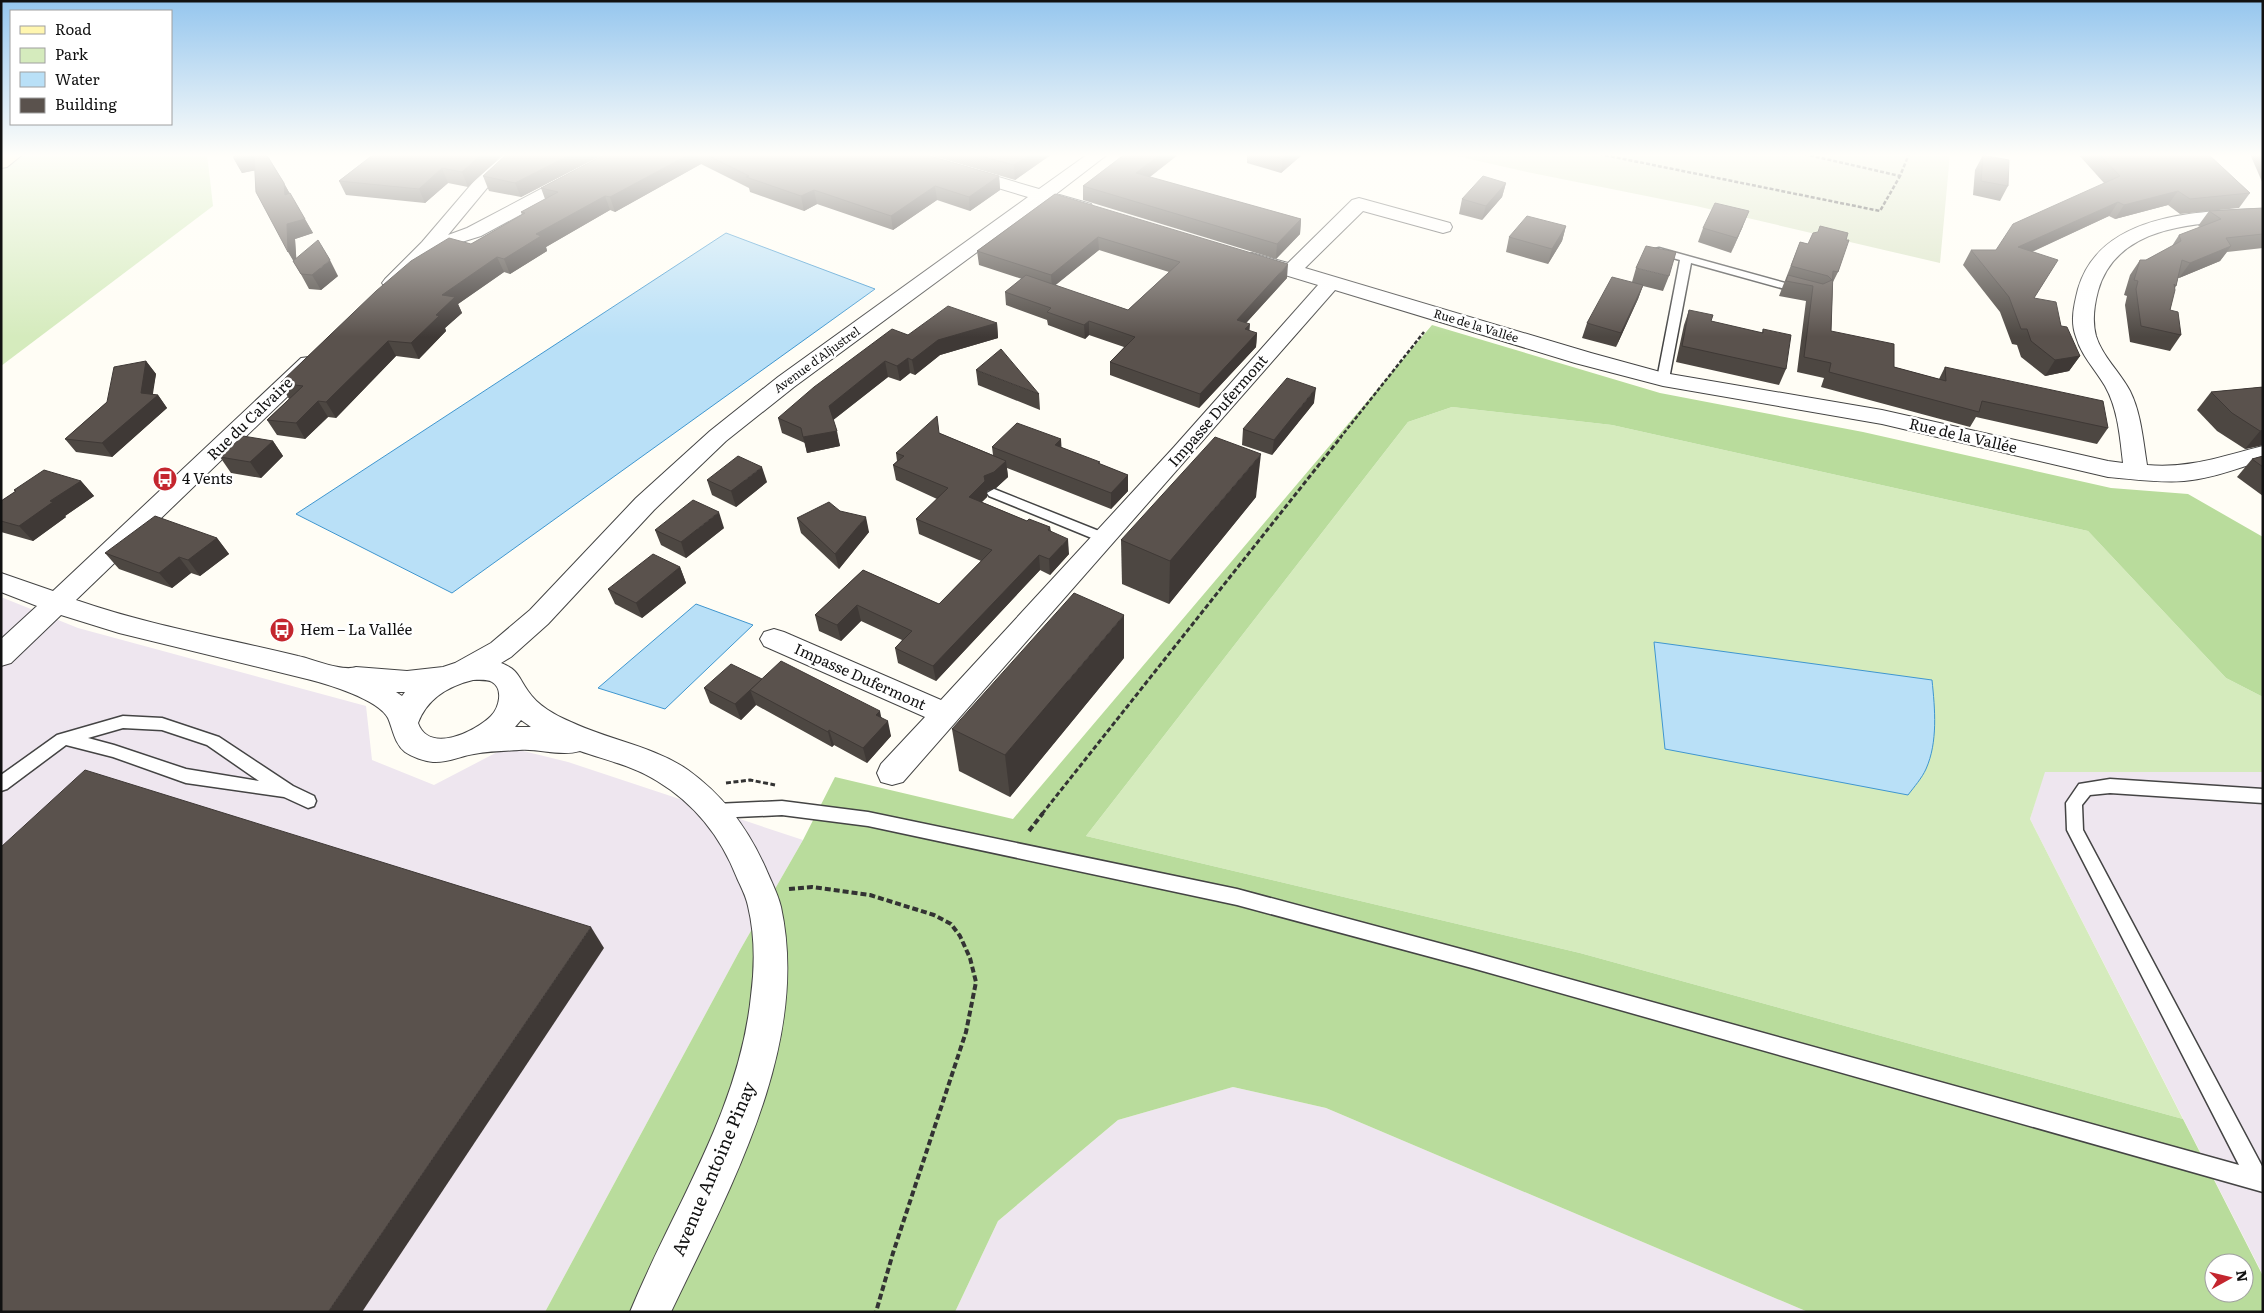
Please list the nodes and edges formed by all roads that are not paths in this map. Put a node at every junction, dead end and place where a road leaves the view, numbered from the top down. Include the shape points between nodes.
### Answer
1 (454, 215) edge
2 (504, 215) edge
3 (1016, 215) edge
4 (1348, 215) edge
5 (1400, 215) edge
6 (2256, 215) edge
7 (1443, 227) dead end
8 (429, 246) junction
9 (1659, 251) edge
10 (1235, 254) edge
11 (1686, 260) junction
12 (1291, 271) junction
13 (1331, 282) junction
14 (1817, 294) edge
15 (380, 295) edge
16 (323, 349) edge
17 (1663, 379) junction
18 (2263, 453) edge
19 (2136, 473) junction
20 (994, 493) dead end
21 (1104, 538) junction
22 (1, 582) edge
23 (560, 596) junction
24 (57, 604) junction
25 (774, 639) dead end
26 (1, 656) edge
27 (456, 674) junction
28 (332, 676) junction
29 (514, 692) junction
30 (945, 714) junction
31 (404, 723) junction
32 (63, 739) junction
33 (476, 742) junction
34 (600, 747) junction
35 (892, 773) dead end
36 (1, 784) edge
37 (287, 791) junction
38 (2263, 796) edge
39 (308, 801) dead end
40 (715, 811) junction
41 (2260, 1181) edge
42 (650, 1312) edge

1 - 8 street
2 - 8 street via 459,238
3 - 23 street, Avenue d'Aljustrel via 786,382 718,436 645,504
4 - 12 street
5 - 7 street
6 - 19 street via 2209,217 2142,230 2114,249 2092,274 2087,288 2083,327 2125,406
8 - 15 street
9 - 11 lane
10 - 12 street, Rue de la Vallée
11 - 14 lane
11 - 17 lane
12 - 13 street, Rue de la Vallée
13 - 17 street, Rue de la Vallée
13 - 21 street, Impasse Dufermont
16 - 24 street, Rue du Calvaire
17 - 19 street, Rue de la Vallée via 1882,417
18 - 19 street, Rue de la Vallée via 2186,474
20 - 21 lane
21 - 30 street, Impasse Dufermont
22 - 24 street
23 - 27 street, Avenue d'Aljustrel via 501,650
23 - 29 street, Avenue d'Aljustrel via 522,654
24 - 26 street, Rue du Calvaire
24 - 28 street
25 - 30 street, Impasse Dufermont
27 - 28 street, Avenue Antoine Pinay via 407,682
27 - 29 street, Avenue Antoine Pinay via 482,670 496,673 507,679
27 - 31 street via 430,685 416,697 407,710
28 - 31 street, Avenue Antoine Pinay via 390,702 403,716
29 - 33 street, Avenue Antoine Pinay via 512,707 504,720
29 - 34 street, Avenue Antoine Pinay via 535,717
30 - 35 street, Impasse Dufermont
31 - 33 street, Avenue Antoine Pinay via 407,736 423,748 448,750
32 - 36 lane
32 - 37 lane via 114,751 186,776
32 - 37 lane via 123,722 162,724 213,741
33 - 34 street, Avenue Antoine Pinay via 522,738
34 - 40 street, Avenue Antoine Pinay via 652,764 688,786
37 - 39 lane
38 - 41 lane via 2110,786 2086,789 2074,803 2075,830
40 - 41 lane via 782,808 868,819 1237,897
40 - 42 street, Avenue Antoine Pinay via 748,860 761,891 772,956 766,1032 741,1114

